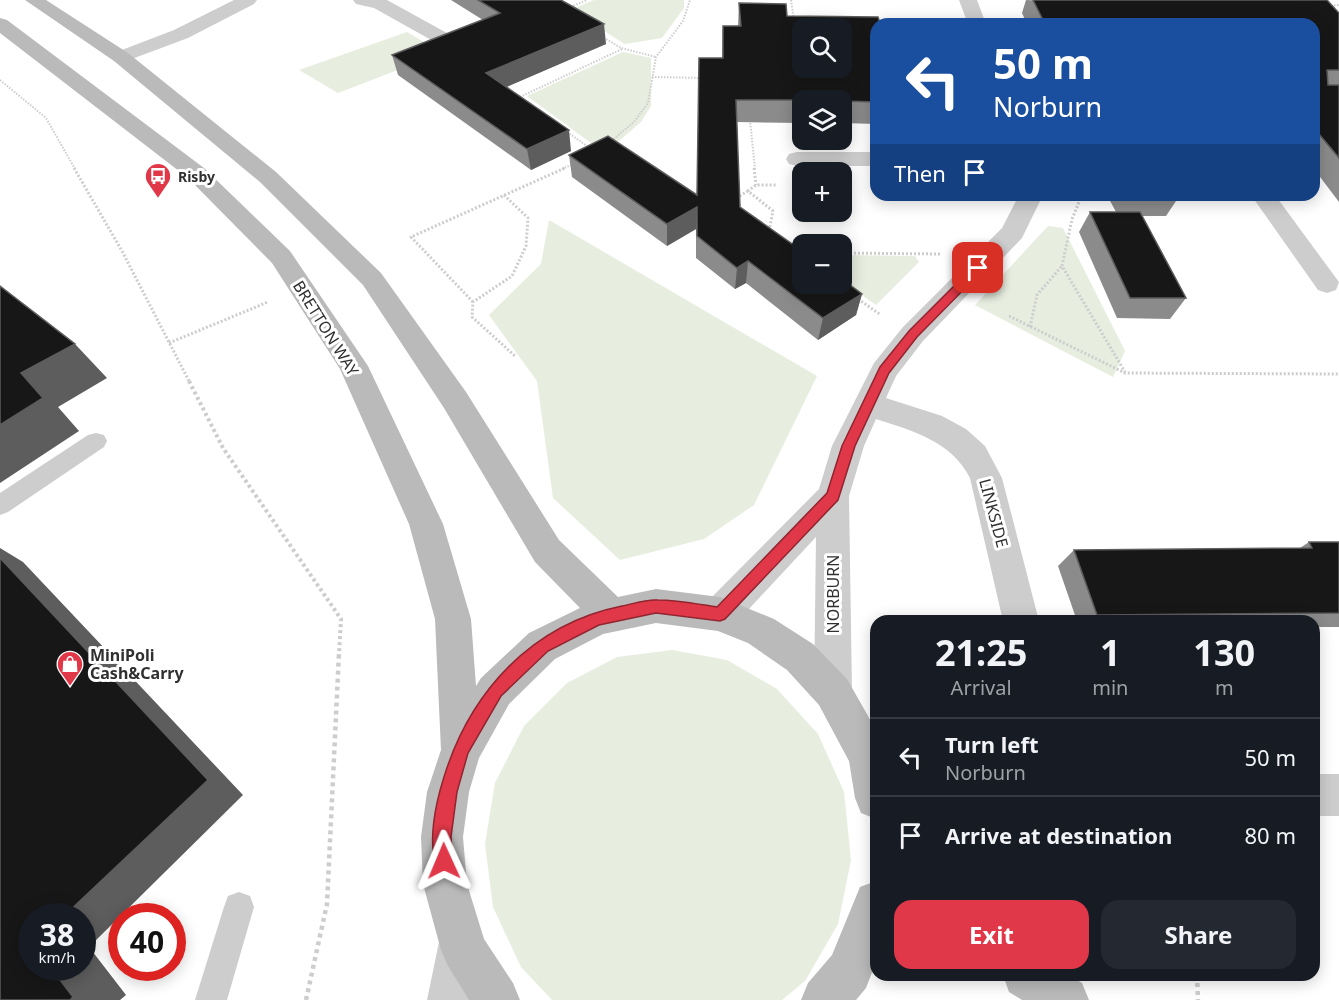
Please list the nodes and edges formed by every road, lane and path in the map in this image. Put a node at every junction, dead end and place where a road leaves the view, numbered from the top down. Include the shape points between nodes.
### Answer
1 (34, 0) edge
2 (248, 0) edge
3 (362, 0) edge
4 (587, 0) edge
5 (690, 0) edge
6 (791, 0) edge
7 (968, 0) edge
8 (1339, 5) edge
9 (1321, 6) edge
10 (560, 11) edge
11 (793, 18) edge
12 (975, 18) edge
13 (0, 24) edge
14 (601, 36) edge
15 (449, 42) edge
16 (622, 49) junction
17 (121, 57) junction
18 (656, 57) junction
19 (652, 77) junction
20 (710, 78) edge
21 (0, 80) edge
22 (527, 103) edge
23 (749, 114) edge
24 (562, 129) edge
25 (596, 147) edge
26 (604, 147) edge
27 (797, 159) dead end
28 (870, 159) edge
29 (579, 161) edge
30 (748, 191) junction
31 (504, 195) junction
32 (730, 201) edge
33 (1029, 201) edge
34 (1080, 201) edge
35 (1267, 201) edge
36 (768, 239) edge
37 (852, 253) edge
38 (1062, 266) junction
39 (978, 268) junction
40 (1327, 284) dead end
41 (852, 295) edge
42 (273, 300) dead end
43 (473, 302) junction
44 (1008, 316) dead end
45 (1030, 327) junction
46 (913, 334) junction
47 (169, 344) junction
48 (515, 356) dead end
49 (1125, 373) junction
50 (1339, 374) edge
51 (867, 404) junction
52 (96, 441) dead end
53 (833, 496) junction
54 (0, 505) edge
55 (720, 614) junction
56 (611, 615) junction
57 (1020, 615) edge
58 (833, 692) junction
59 (461, 750) junction
60 (870, 766) edge
61 (1320, 795) edge
62 (1339, 795) edge
63 (239, 907) dead end
64 (870, 918) edge
65 (462, 942) junction
66 (1035, 981) edge
67 (1197, 981) edge
68 (211, 1000) edge
69 (306, 1000) edge
70 (451, 1000) edge
71 (496, 1000) edge
72 (825, 1000) edge
73 (1065, 1000) edge
74 (1198, 1000) edge

1 - 17 street
2 - 17 street via 181,34
3 - 15 street via 380,4
4 - 10 path
5 - 18 path via 683,21
6 - 11 path
7 - 12 street
8 - 9 path
13 - 59 street, BRETTON WAY via 196,173 281,257 353,366 426,524 453,620
14 - 16 path
16 - 18 path
16 - 22 path via 518,96
17 - 56 street via 268,177 372,279 455,400 547,551
18 - 19 path
19 - 20 path
19 - 26 path via 648,103 634,122
21 - 47 path via 46,118 122,251
23 - 30 path via 756,185
24 - 25 path via 588,148
27 - 28 street
29 - 31 path
30 - 32 path
30 - 36 path via 773,211
31 - 43 path via 528,218 526,246 513,276
31 - 43 path via 411,237
33 - 39 street, NORBURN via 1013,232
34 - 38 path
35 - 40 street
37 - 39 path via 948,254
38 - 45 path via 1037,295
38 - 49 path
39 - 46 street, NORBURN
41 - 46 path
42 - 47 path
43 - 48 path via 472,317
44 - 45 path
45 - 49 path
46 - 51 street, NORBURN via 884,371
47 - 69 path via 223,448 341,619 327,904
49 - 50 path
51 - 53 street, NORBURN via 848,446
51 - 57 street, LINKSIDE via 931,425 955,438 974,456 986,477
52 - 54 lane
53 - 55 street, NORBURN
53 - 58 street, NORBURN
55 - 56 street via 656,606
55 - 58 street via 761,631 800,657
56 - 59 street via 597,618 542,646 495,691
58 - 60 street
59 - 65 street via 448,792 442,837 445,884
61 - 62 street
63 - 68 lane
64 - 72 street via 849,970
65 - 70 street
65 - 71 street
66 - 73 street
67 - 74 path

